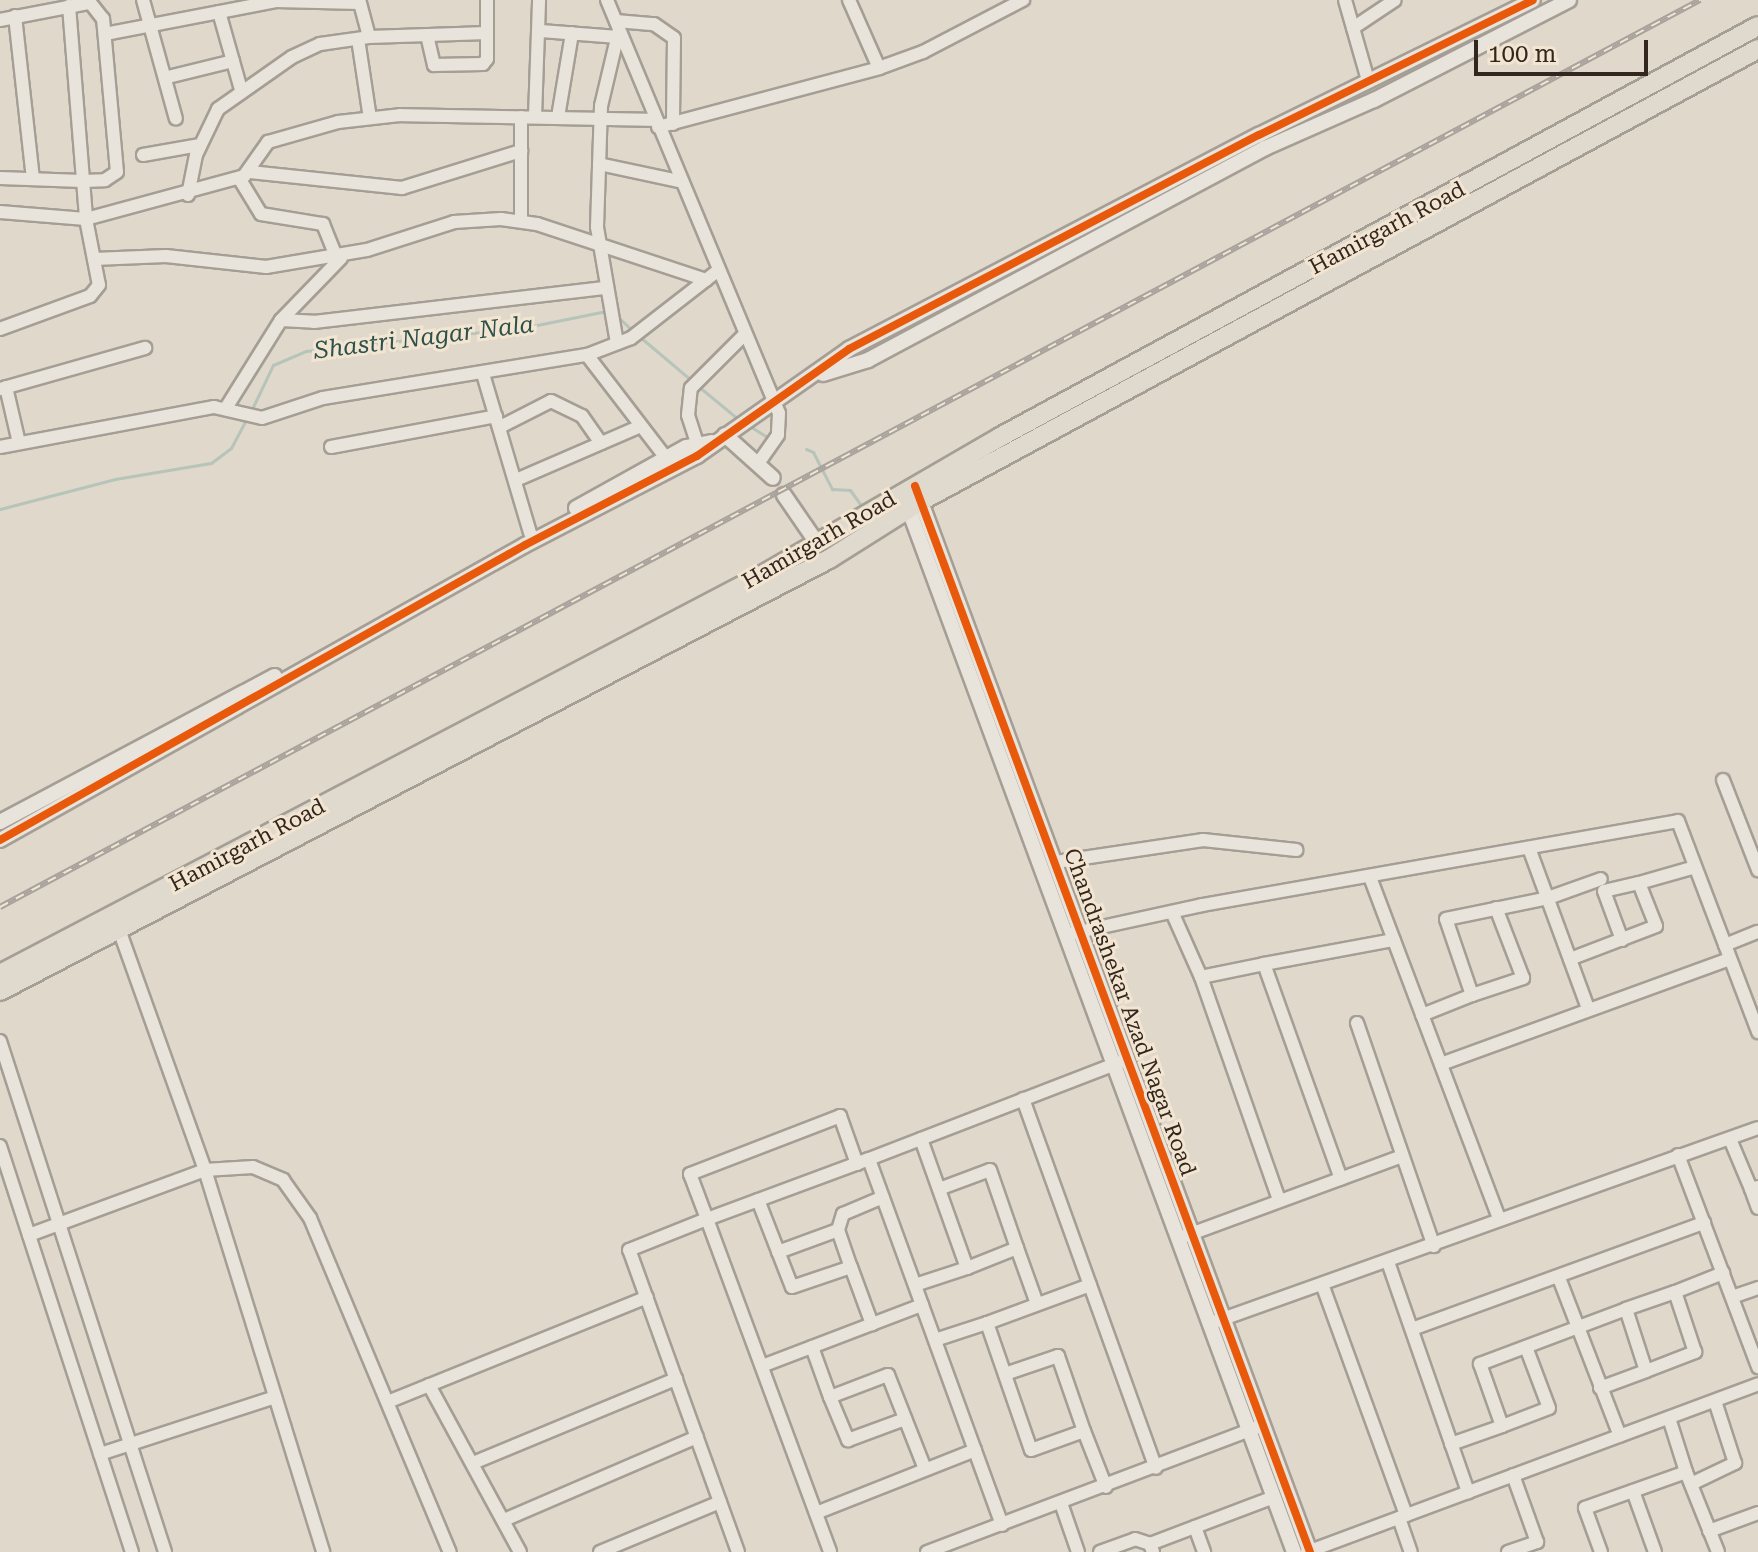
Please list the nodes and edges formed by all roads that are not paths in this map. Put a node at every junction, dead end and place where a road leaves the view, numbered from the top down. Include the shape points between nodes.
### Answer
1 (143, 0) edge
2 (487, 0) edge
3 (539, 0) edge
4 (607, 0) edge
5 (849, 0) edge
6 (1023, 0) edge
7 (1345, 0) edge
8 (1395, 0) edge
9 (1533, 0) edge
10 (1569, 0) edge
11 (88, 2) edge
12 (262, 2) edge
13 (69, 6) junction
14 (219, 12) junction
15 (15, 16) junction
16 (0, 20) edge
17 (150, 26) junction
18 (1758, 26) edge
19 (1353, 28) junction
20 (618, 29) junction
21 (541, 31) junction
22 (487, 33) junction
23 (572, 33) junction
24 (105, 34) junction
25 (427, 35) junction
26 (364, 38) junction
27 (1758, 49) edge
28 (233, 61) junction
29 (879, 68) junction
30 (168, 77) junction
31 (1368, 80) junction
32 (241, 90) junction
33 (521, 117) junction
34 (535, 117) junction
35 (558, 117) junction
36 (601, 117) junction
37 (370, 118) junction
38 (176, 119) dead end
39 (656, 124) junction
40 (673, 124) junction
41 (200, 145) junction
42 (521, 151) junction
43 (143, 155) dead end
44 (599, 164) junction
45 (244, 175) junction
46 (0, 178) edge
47 (33, 179) junction
48 (82, 181) junction
49 (679, 181) junction
50 (188, 195) junction
51 (0, 212) edge
52 (86, 219) junction
53 (521, 221) junction
54 (599, 246) junction
55 (340, 256) junction
56 (94, 259) junction
57 (711, 276) junction
58 (605, 292) junction
59 (281, 320) junction
60 (0, 329) edge
61 (745, 334) junction
62 (617, 343) junction
63 (145, 348) dead end
64 (587, 355) junction
65 (483, 374) junction
66 (820, 375) junction
67 (3, 388) edge
68 (768, 406) junction
69 (232, 409) junction
70 (498, 421) junction
71 (641, 426) junction
72 (717, 437) junction
73 (19, 443) junction
74 (601, 443) junction
75 (0, 447) edge
76 (331, 447) dead end
77 (666, 458) junction
78 (759, 462) junction
79 (773, 478) dead end
80 (516, 480) junction
81 (784, 495) dead end
82 (912, 497) junction
83 (530, 533) junction
84 (817, 543) junction
85 (1723, 780) dead end
86 (0, 822) edge
87 (0, 840) edge
88 (1529, 848) junction
89 (1296, 850) dead end
90 (1056, 862) junction
91 (1695, 867) junction
92 (1758, 870) edge
93 (1370, 877) junction
94 (1601, 879) dead end
95 (1639, 883) junction
96 (1548, 898) junction
97 (1496, 908) junction
98 (1172, 912) junction
99 (116, 922) junction
100 (1758, 932) edge
101 (1074, 933) junction
102 (1394, 940) junction
103 (1622, 940) junction
104 (1725, 945) junction
105 (1570, 959) junction
106 (1730, 959) junction
107 (1264, 964) junction
108 (0, 974) edge
109 (1201, 977) junction
110 (0, 991) edge
111 (1472, 995) junction
112 (1588, 1008) junction
113 (1422, 1015) junction
114 (1357, 1023) dead end
115 (1758, 1032) edge
116 (0, 1041) edge
117 (1122, 1061) junction
118 (1441, 1064) junction
119 (1023, 1099) junction
120 (1758, 1128) edge
121 (921, 1139) junction
122 (1730, 1139) junction
123 (0, 1146) edge
124 (1678, 1155) junction
125 (1402, 1156) junction
126 (863, 1161) junction
127 (205, 1170) junction
128 (1341, 1179) junction
129 (1754, 1188) edge
130 (939, 1189) junction
131 (883, 1197) junction
132 (758, 1200) junction
133 (1279, 1200) junction
134 (1758, 1208) edge
135 (1499, 1218) junction
136 (707, 1219) junction
137 (1704, 1223) junction
138 (59, 1227) junction
139 (838, 1230) junction
140 (29, 1235) junction
141 (1185, 1235) junction
142 (1434, 1246) junction
143 (1017, 1248) junction
144 (778, 1252) junction
145 (1388, 1262) junction
146 (851, 1267) junction
147 (967, 1268) junction
148 (1723, 1273) junction
149 (1559, 1278) junction
150 (1322, 1284) junction
151 (915, 1285) junction
152 (1090, 1285) junction
153 (1758, 1288) edge
154 (1675, 1292) junction
155 (647, 1297) junction
156 (1732, 1297) junction
157 (1037, 1304) junction
158 (922, 1305) junction
159 (1626, 1309) junction
160 (1217, 1321) junction
161 (987, 1323) junction
162 (872, 1324) junction
163 (1576, 1328) junction
164 (1412, 1329) junction
165 (935, 1340) junction
166 (812, 1347) junction
167 (1526, 1347) junction
168 (762, 1366) junction
169 (1758, 1367) edge
170 (1646, 1371) junction
171 (1005, 1374) junction
172 (676, 1379) junction
173 (1758, 1384) edge
174 (429, 1385) junction
175 (1600, 1388) junction
176 (275, 1397) junction
177 (830, 1397) junction
178 (390, 1401) junction
179 (1715, 1401) junction
180 (1669, 1418) junction
181 (905, 1419) junction
182 (1502, 1426) junction
183 (1256, 1428) junction
184 (1084, 1431) junction
185 (1620, 1436) junction
186 (697, 1437) junction
187 (129, 1443) junction
188 (1451, 1444) junction
189 (975, 1450) junction
190 (100, 1454) junction
191 (473, 1463) junction
192 (1156, 1468) junction
193 (925, 1469) junction
194 (1513, 1475) junction
195 (1688, 1478) junction
196 (1106, 1487) junction
197 (1633, 1491) junction
198 (1468, 1492) junction
199 (1274, 1497) junction
200 (720, 1502) junction
201 (1061, 1503) junction
202 (816, 1513) junction
203 (1758, 1513) edge
204 (1402, 1516) junction
205 (504, 1520) junction
206 (1002, 1525) junction
207 (1195, 1527) junction
208 (1709, 1531) junction
209 (632, 1546) edge
210 (1539, 1547) edge
211 (1152, 1548) edge
212 (132, 1552) edge
213 (165, 1552) edge
214 (323, 1552) edge
215 (450, 1552) edge
216 (520, 1552) edge
217 (600, 1552) edge
218 (738, 1552) edge
219 (830, 1552) edge
220 (927, 1552) edge
221 (1078, 1552) edge
222 (1100, 1552) edge
223 (1204, 1552) edge
224 (1294, 1552) edge
225 (1309, 1552) edge
226 (1411, 1552) edge
227 (1508, 1552) edge
228 (1601, 1552) edge
229 (1655, 1552) edge
230 (1718, 1552) edge

1 - 17 street
2 - 22 street
3 - 21 street
4 - 20 street
5 - 29 street
6 - 29 street via 923,52
7 - 19 street
8 - 19 street
9 - 31 street
10 - 66 street via 1374,100 1265,148 868,360
11 - 13 street
11 - 24 street via 101,13
12 - 14 street
12 - 26 street via 360,3
13 - 15 street
13 - 48 street
14 - 17 street
14 - 28 street
15 - 16 street
15 - 47 street
17 - 24 street
17 - 30 street
18 - 82 main road, Hamirgarh Road
19 - 31 street
20 - 23 street
20 - 36 street
20 - 39 street
20 - 40 street via 654,24 671,34
21 - 23 street
21 - 34 street
22 - 25 street
22 - 25 street via 487,59 479,66 434,65
23 - 35 street
24 - 48 street via 117,172 105,180
25 - 26 street
26 - 32 street via 320,44
26 - 37 street
27 - 82 main road, Hamirgarh Road
28 - 30 street
28 - 32 street
29 - 40 street
30 - 38 street
31 - 66 street via 849,349
32 - 41 street via 218,109
33 - 34 street
33 - 37 street
33 - 42 street
34 - 35 street
35 - 36 street
36 - 39 street
36 - 44 street
37 - 45 street via 275,139
39 - 40 street
39 - 49 street
41 - 43 street
41 - 50 street
42 - 45 street via 402,188
42 - 53 street
44 - 49 street
44 - 54 street
45 - 50 street
45 - 55 street via 261,214 326,227
46 - 47 street
47 - 48 street
48 - 52 street
49 - 57 street
50 - 52 street
51 - 52 street
52 - 56 street
53 - 54 street
53 - 55 street via 454,222
54 - 57 street
54 - 58 street
55 - 56 street via 248,268 166,256
55 - 59 street
56 - 60 street via 96,292
57 - 61 street
57 - 62 street via 656,321
58 - 59 street via 314,322
58 - 62 street
59 - 69 street
61 - 68 street
61 - 72 street via 691,388 688,415
62 - 64 street
63 - 67 street
64 - 65 street
64 - 71 street
65 - 69 street via 323,398 252,417
65 - 70 street
66 - 68 street
67 - 73 street
68 - 72 street
68 - 78 street via 778,435
69 - 73 street
70 - 74 street via 551,401 582,416
70 - 76 street
70 - 80 street
71 - 74 street
71 - 77 street
72 - 77 street
72 - 78 street
72 - 87 street via 697,456 533,540
73 - 75 street
74 - 80 street
77 - 83 street
78 - 79 street
80 - 83 street
81 - 84 street
82 - 84 main road, Hamirgarh Road
82 - 90 street, Chandrashekar Azad Nagar Road
82 - 99 main road, Hamirgarh Road via 829,559
82 - 101 street, Chandrashekar Azad Nagar Road
83 - 86 street
84 - 99 main road, Hamirgarh Road
85 - 92 street
88 - 91 street via 1678,821
88 - 93 street
88 - 96 street
89 - 90 street via 1203,840
90 - 101 street, Chandrashekar Azad Nagar Road
91 - 95 street
91 - 104 street
93 - 98 street
93 - 102 street
94 - 96 street
95 - 103 street via 1656,926
95 - 103 street via 1604,891
96 - 97 street
96 - 105 street
97 - 111 street via 1523,978
97 - 111 street via 1446,919
98 - 101 street
98 - 109 street
99 - 108 main road, Hamirgarh Road
99 - 110 main road, Hamirgarh Road
99 - 127 street
100 - 104 street
101 - 117 street, Chandrashekar Azad Nagar Road
102 - 107 street
102 - 113 street
103 - 105 street
104 - 106 street
105 - 112 street
106 - 112 street
106 - 115 street
107 - 109 street
107 - 128 street
109 - 133 street
111 - 113 street
112 - 118 street
113 - 118 street
114 - 125 street
116 - 138 street
117 - 119 street
117 - 141 street, Chandrashekar Azad Nagar Road
118 - 135 street
119 - 121 street
119 - 152 street
120 - 122 street
121 - 126 street
121 - 130 street
122 - 124 street
122 - 129 street
123 - 140 street
124 - 135 street
124 - 137 street
125 - 128 street
125 - 142 street
126 - 131 street
126 - 132 street
126 - 136 street via 840,1116 690,1174
127 - 138 street
127 - 176 street
127 - 178 street via 270,1172 297,1195
128 - 133 street
129 - 134 street
130 - 143 street via 990,1170
130 - 147 street
131 - 139 street via 843,1214
131 - 151 street
132 - 136 street
132 - 144 street
133 - 141 street
135 - 142 street
136 - 155 street via 629,1250
136 - 168 street
137 - 148 street
137 - 149 street
138 - 140 street
138 - 187 street
139 - 144 street
139 - 146 street
140 - 190 street
141 - 160 street, Chandrashekar Azad Nagar Road
142 - 145 street
143 - 147 street
143 - 157 street
144 - 146 street via 792,1287
145 - 150 street
145 - 164 street
146 - 162 street
147 - 151 street
148 - 154 street
148 - 156 street
149 - 163 street
149 - 164 street
150 - 160 street
150 - 204 street
151 - 158 street
152 - 157 street
152 - 192 street
153 - 156 street
154 - 159 street
154 - 170 street via 1695,1352
155 - 172 street
155 - 174 street
156 - 169 street
157 - 161 street
158 - 162 street
158 - 165 street
159 - 163 street
159 - 170 street
160 - 183 street, Chandrashekar Azad Nagar Road
161 - 165 street
161 - 171 street
162 - 166 street
163 - 167 street
163 - 175 street
164 - 188 street
165 - 189 street
166 - 168 street
166 - 177 street
167 - 182 street via 1480,1364
167 - 182 street via 1549,1408
168 - 202 street
170 - 175 street
171 - 184 street via 1058,1356
171 - 184 street via 1031,1450
172 - 186 street
172 - 191 street
173 - 179 street
174 - 178 street
174 - 191 street
175 - 185 street
176 - 187 street
176 - 214 street
177 - 181 street via 848,1440
177 - 181 street via 888,1375
178 - 215 street
179 - 180 street
179 - 195 street via 1735,1463
180 - 185 street
180 - 195 street
181 - 193 street
182 - 188 street
183 - 192 street
183 - 199 street, Chandrashekar Azad Nagar Road
183 - 225 street, Chandrashekar Azad Nagar Road
184 - 196 street
185 - 194 street
186 - 200 street
186 - 205 street
187 - 190 street
187 - 213 street
188 - 198 street
189 - 193 street
189 - 206 street
190 - 212 street
191 - 205 street
192 - 196 street
193 - 202 street
194 - 198 street
194 - 210 street
195 - 197 street
195 - 208 street
196 - 201 street
197 - 228 street via 1585,1508
197 - 229 street
198 - 204 street
199 - 207 street
199 - 224 street, Chandrashekar Azad Nagar Road
200 - 209 street
200 - 218 street
201 - 206 street
201 - 221 street
202 - 219 street
203 - 208 street
204 - 225 street
204 - 226 street
205 - 216 street
206 - 220 street
207 - 211 street
207 - 223 street
208 - 230 street
209 - 217 street
210 - 227 street
211 - 222 street via 1135,1539

